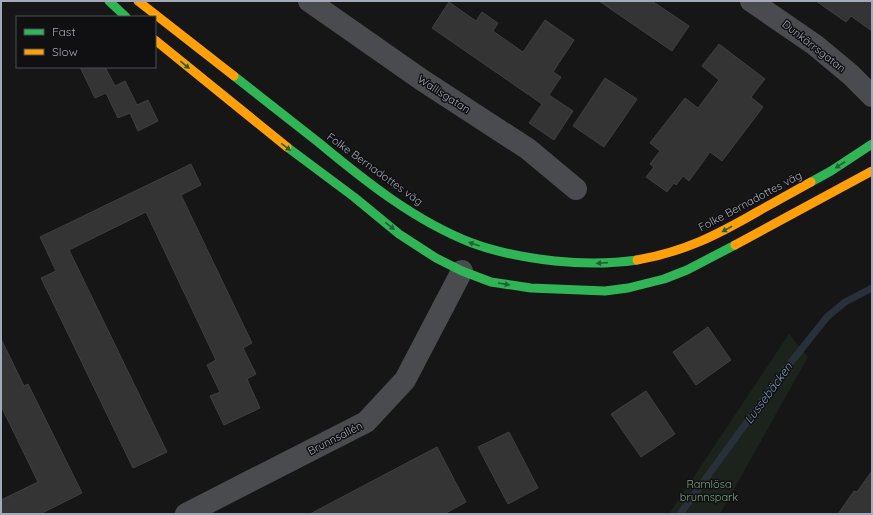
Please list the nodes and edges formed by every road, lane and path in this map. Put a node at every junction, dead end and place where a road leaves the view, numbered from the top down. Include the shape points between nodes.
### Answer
1 (109, 1) edge
2 (138, 1) edge
3 (309, 1) edge
4 (752, 1) edge
5 (125, 16) edge
6 (156, 41) edge
7 (872, 96) edge
8 (872, 144) edge
9 (872, 172) edge
10 (576, 189) dead end
11 (462, 271) junction
12 (186, 514) edge

1 - 5 street
8 -> 2 street, Folke Bernadottes väg via 836,168 720,233 694,244 662,254 619,262 586,264 532,259 502,253 470,242 439,228 399,204
3 - 10 street, Wallisgatan via 422,80 528,149
4 - 7 street, Dunkärrsgatan via 815,45
6 -> 11 street via 276,139 399,234
11 -> 9 street via 491,282 531,288 605,291 628,288 687,270
11 - 12 street, Brunnsallén via 405,380 366,422

